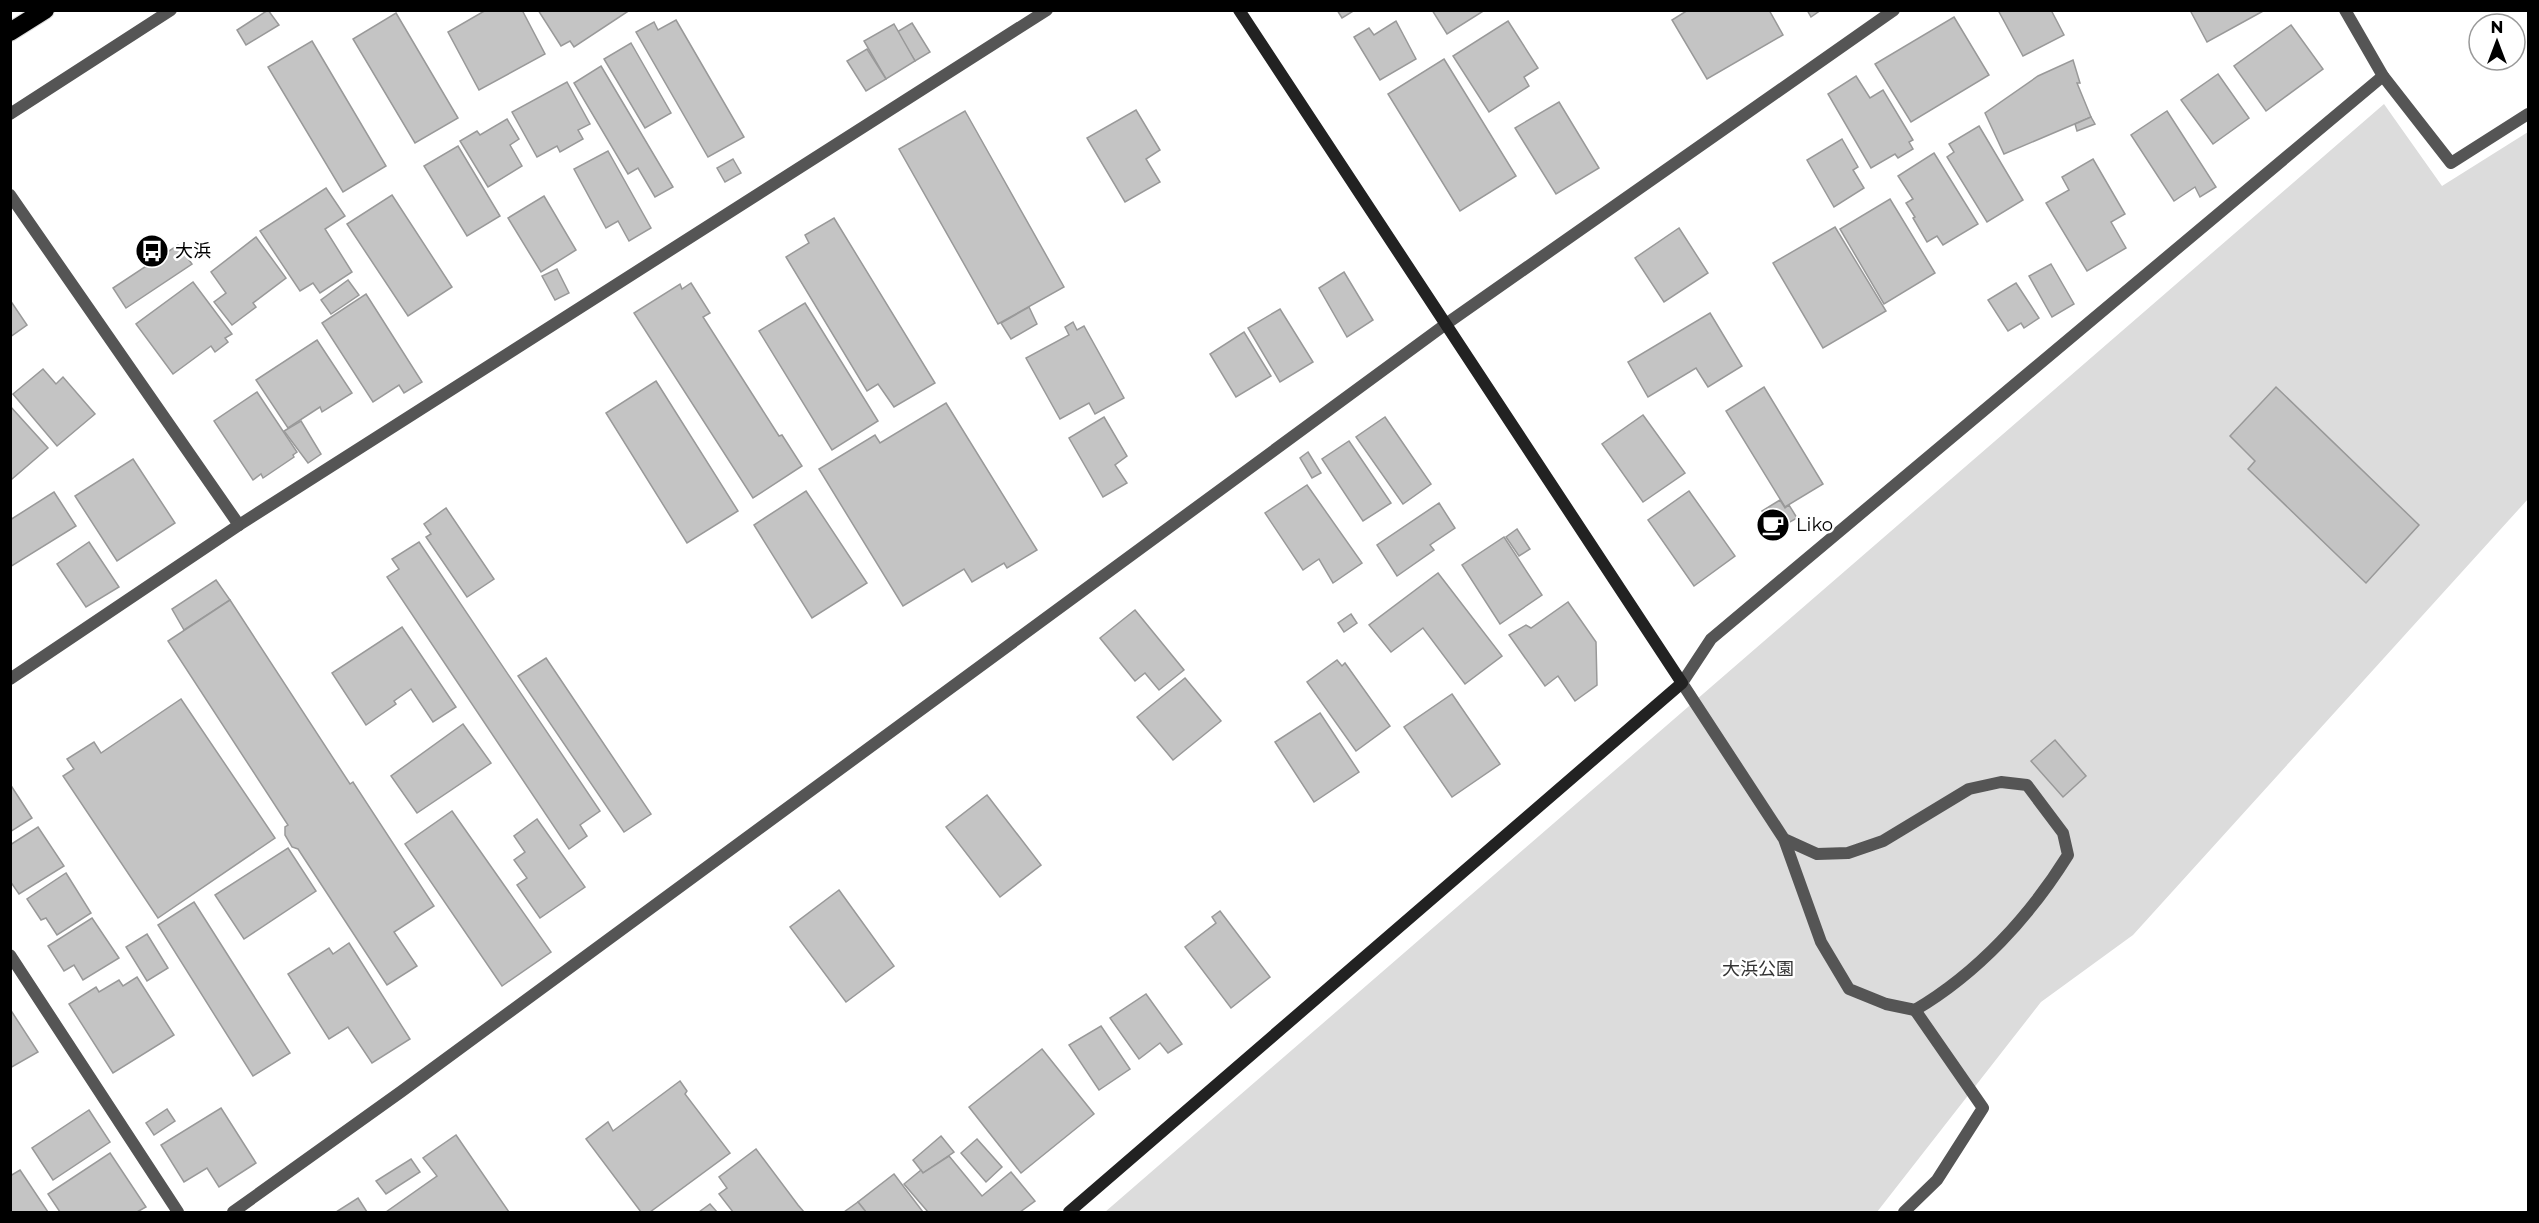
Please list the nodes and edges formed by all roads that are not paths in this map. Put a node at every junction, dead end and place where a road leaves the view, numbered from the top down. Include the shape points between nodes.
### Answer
1 (45, 10) edge
2 (171, 10) edge
3 (1047, 10) edge
4 (1239, 10) edge
5 (1894, 10) edge
6 (2345, 10) edge
7 (10, 32) edge
8 (2383, 76) junction
9 (10, 114) edge
10 (2529, 114) edge
11 (10, 195) edge
12 (1446, 324) junction
13 (239, 525) junction
14 (10, 678) edge
15 (1682, 683) junction
16 (1784, 839) junction
17 (10, 955) edge
18 (1915, 1010) junction
19 (178, 1212) edge
20 (233, 1212) edge
21 (1069, 1212) edge
22 (1904, 1212) edge

1 - 7 highway
2 - 9 street
3 - 13 street
4 - 12 street
5 - 12 street
6 - 8 street
8 - 10 street via 2451,163
8 - 15 street via 1711,639
11 - 13 street
12 - 15 street
12 - 20 street
13 - 14 street
15 - 16 street
15 - 21 street
16 - 18 street via 1821,942 1849,989 1886,1004
16 - 18 street via 1817,854 1848,853 1882,841 1969,789 2001,782 2027,785 2063,833 2068,855 2049,886 2005,937 1946,991
17 - 19 street
18 - 22 street via 1983,1108 1937,1180

